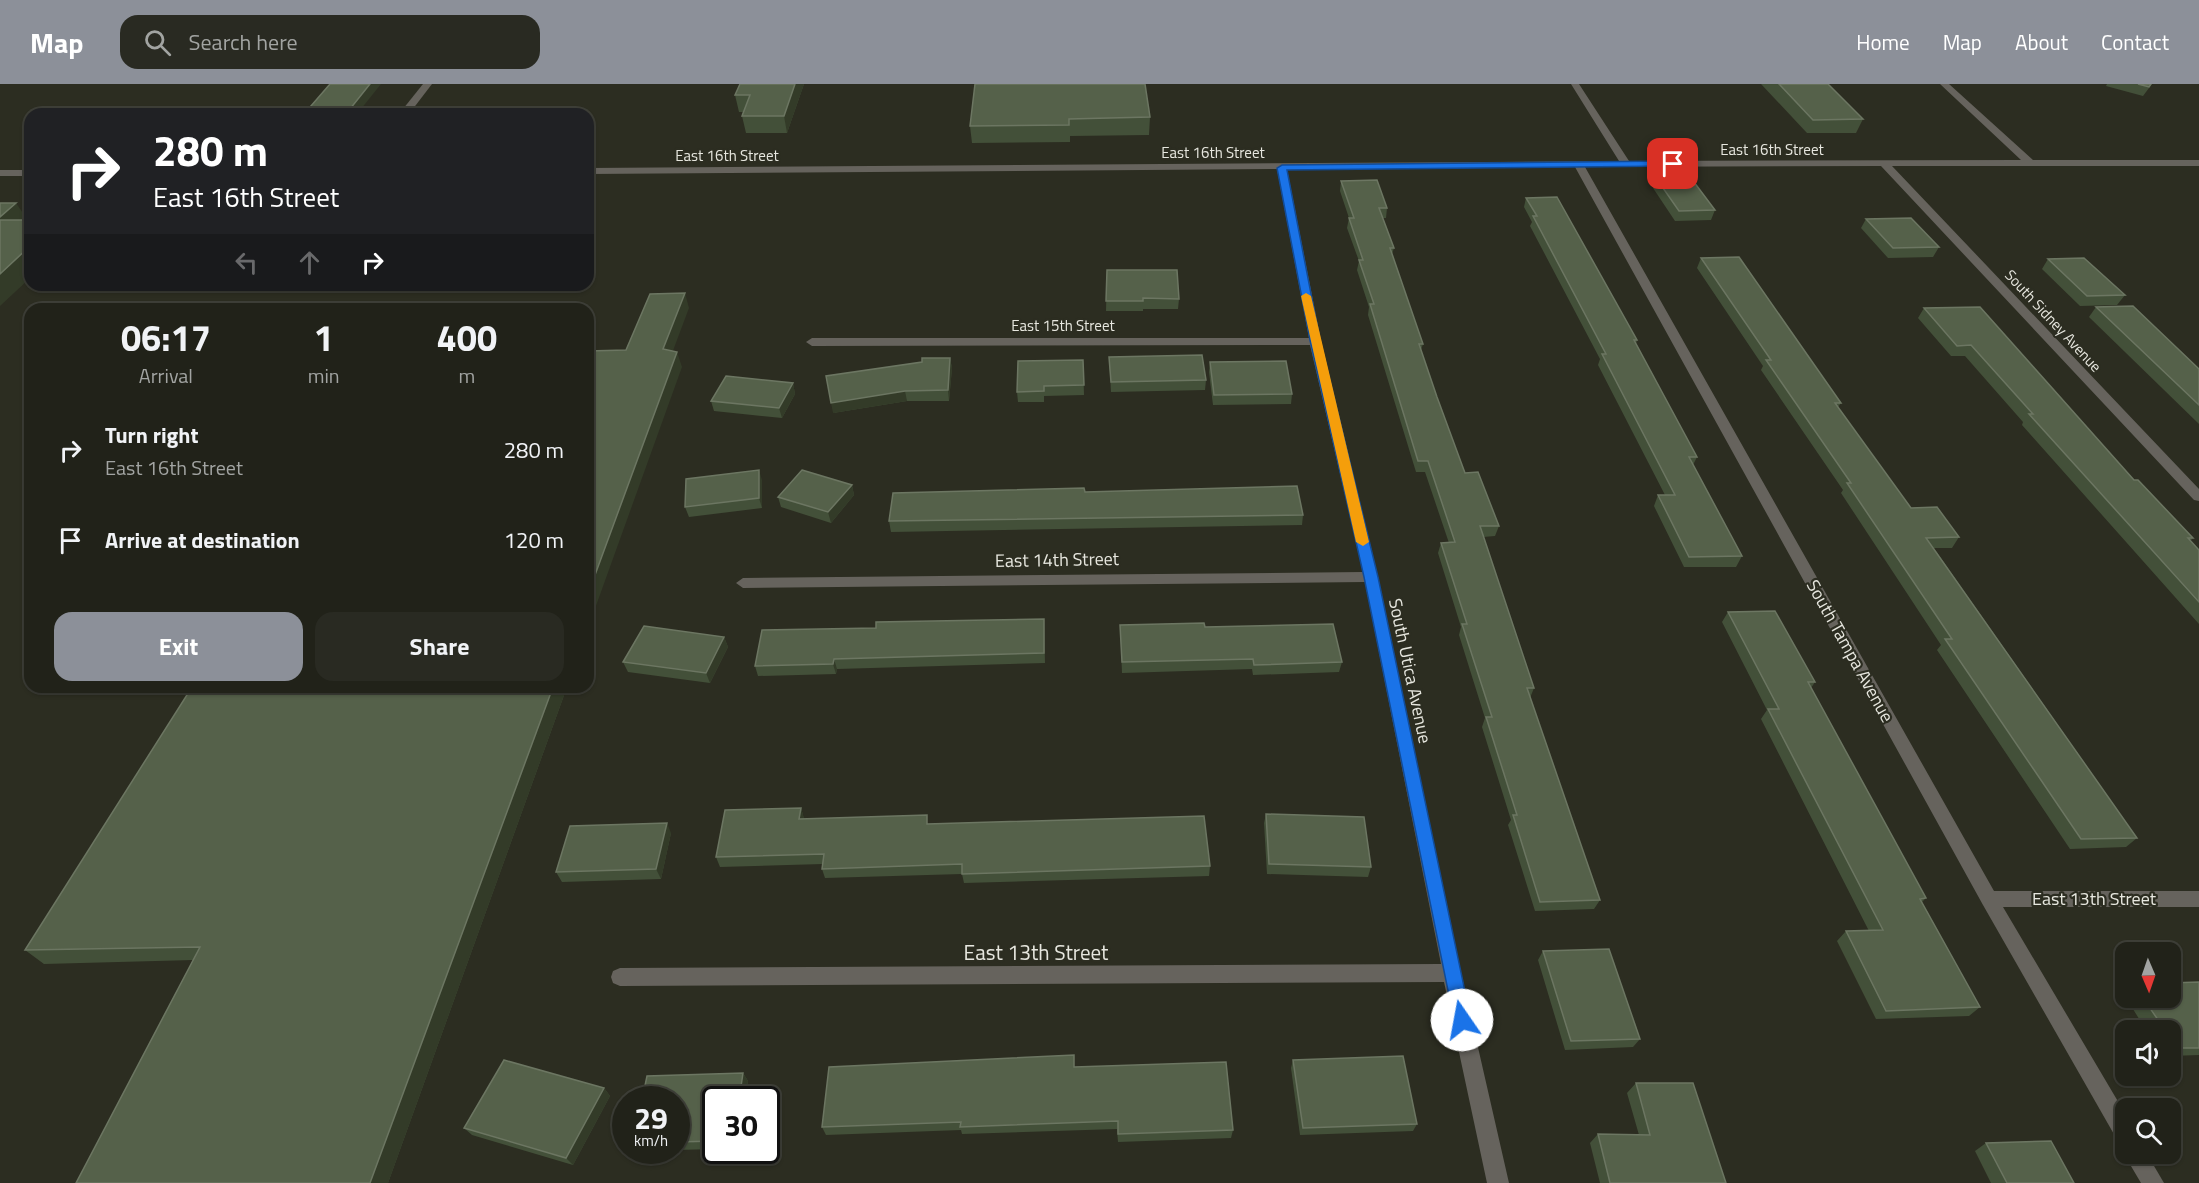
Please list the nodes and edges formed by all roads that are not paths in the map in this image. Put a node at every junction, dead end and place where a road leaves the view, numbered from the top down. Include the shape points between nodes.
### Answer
1 (428, 84) edge
2 (1575, 84) edge
3 (1944, 84) edge
4 (409, 108) edge
5 (2199, 163) edge
6 (1578, 164) junction
7 (1626, 164) junction
8 (2031, 164) junction
9 (1885, 165) junction
10 (1282, 168) junction
11 (594, 171) edge
12 (0, 173) edge
13 (24, 173) edge
14 (1315, 340) junction
15 (812, 342) dead end
16 (2199, 497) edge
17 (1371, 577) junction
18 (743, 583) dead end
19 (1989, 899) junction
20 (2199, 899) edge
21 (1452, 973) junction
22 (620, 977) dead end
23 (2115, 1117) edge
24 (2141, 1164) edge
25 (1498, 1183) edge
26 (2152, 1183) edge

1 - 4 street
2 - 7 street
3 - 8 street
5 - 8 street, East 16th Street
6 - 7 street, East 16th Street
6 - 10 street, East 16th Street
6 - 19 street, South Tampa Avenue
7 - 9 street, East 16th Street
8 - 9 street, East 16th Street
9 - 16 street, South Sidney Avenue
10 - 11 street, East 16th Street
10 - 14 street, South Utica Avenue
12 - 13 street
14 - 15 street, East 15th Street
14 - 17 street, South Utica Avenue
17 - 18 street, East 14th Street
17 - 21 street, South Utica Avenue
19 - 20 street, East 13th Street
19 - 23 street, South Tampa Avenue
21 - 22 street, East 13th Street
21 - 25 street, South Utica Avenue
24 - 26 street

